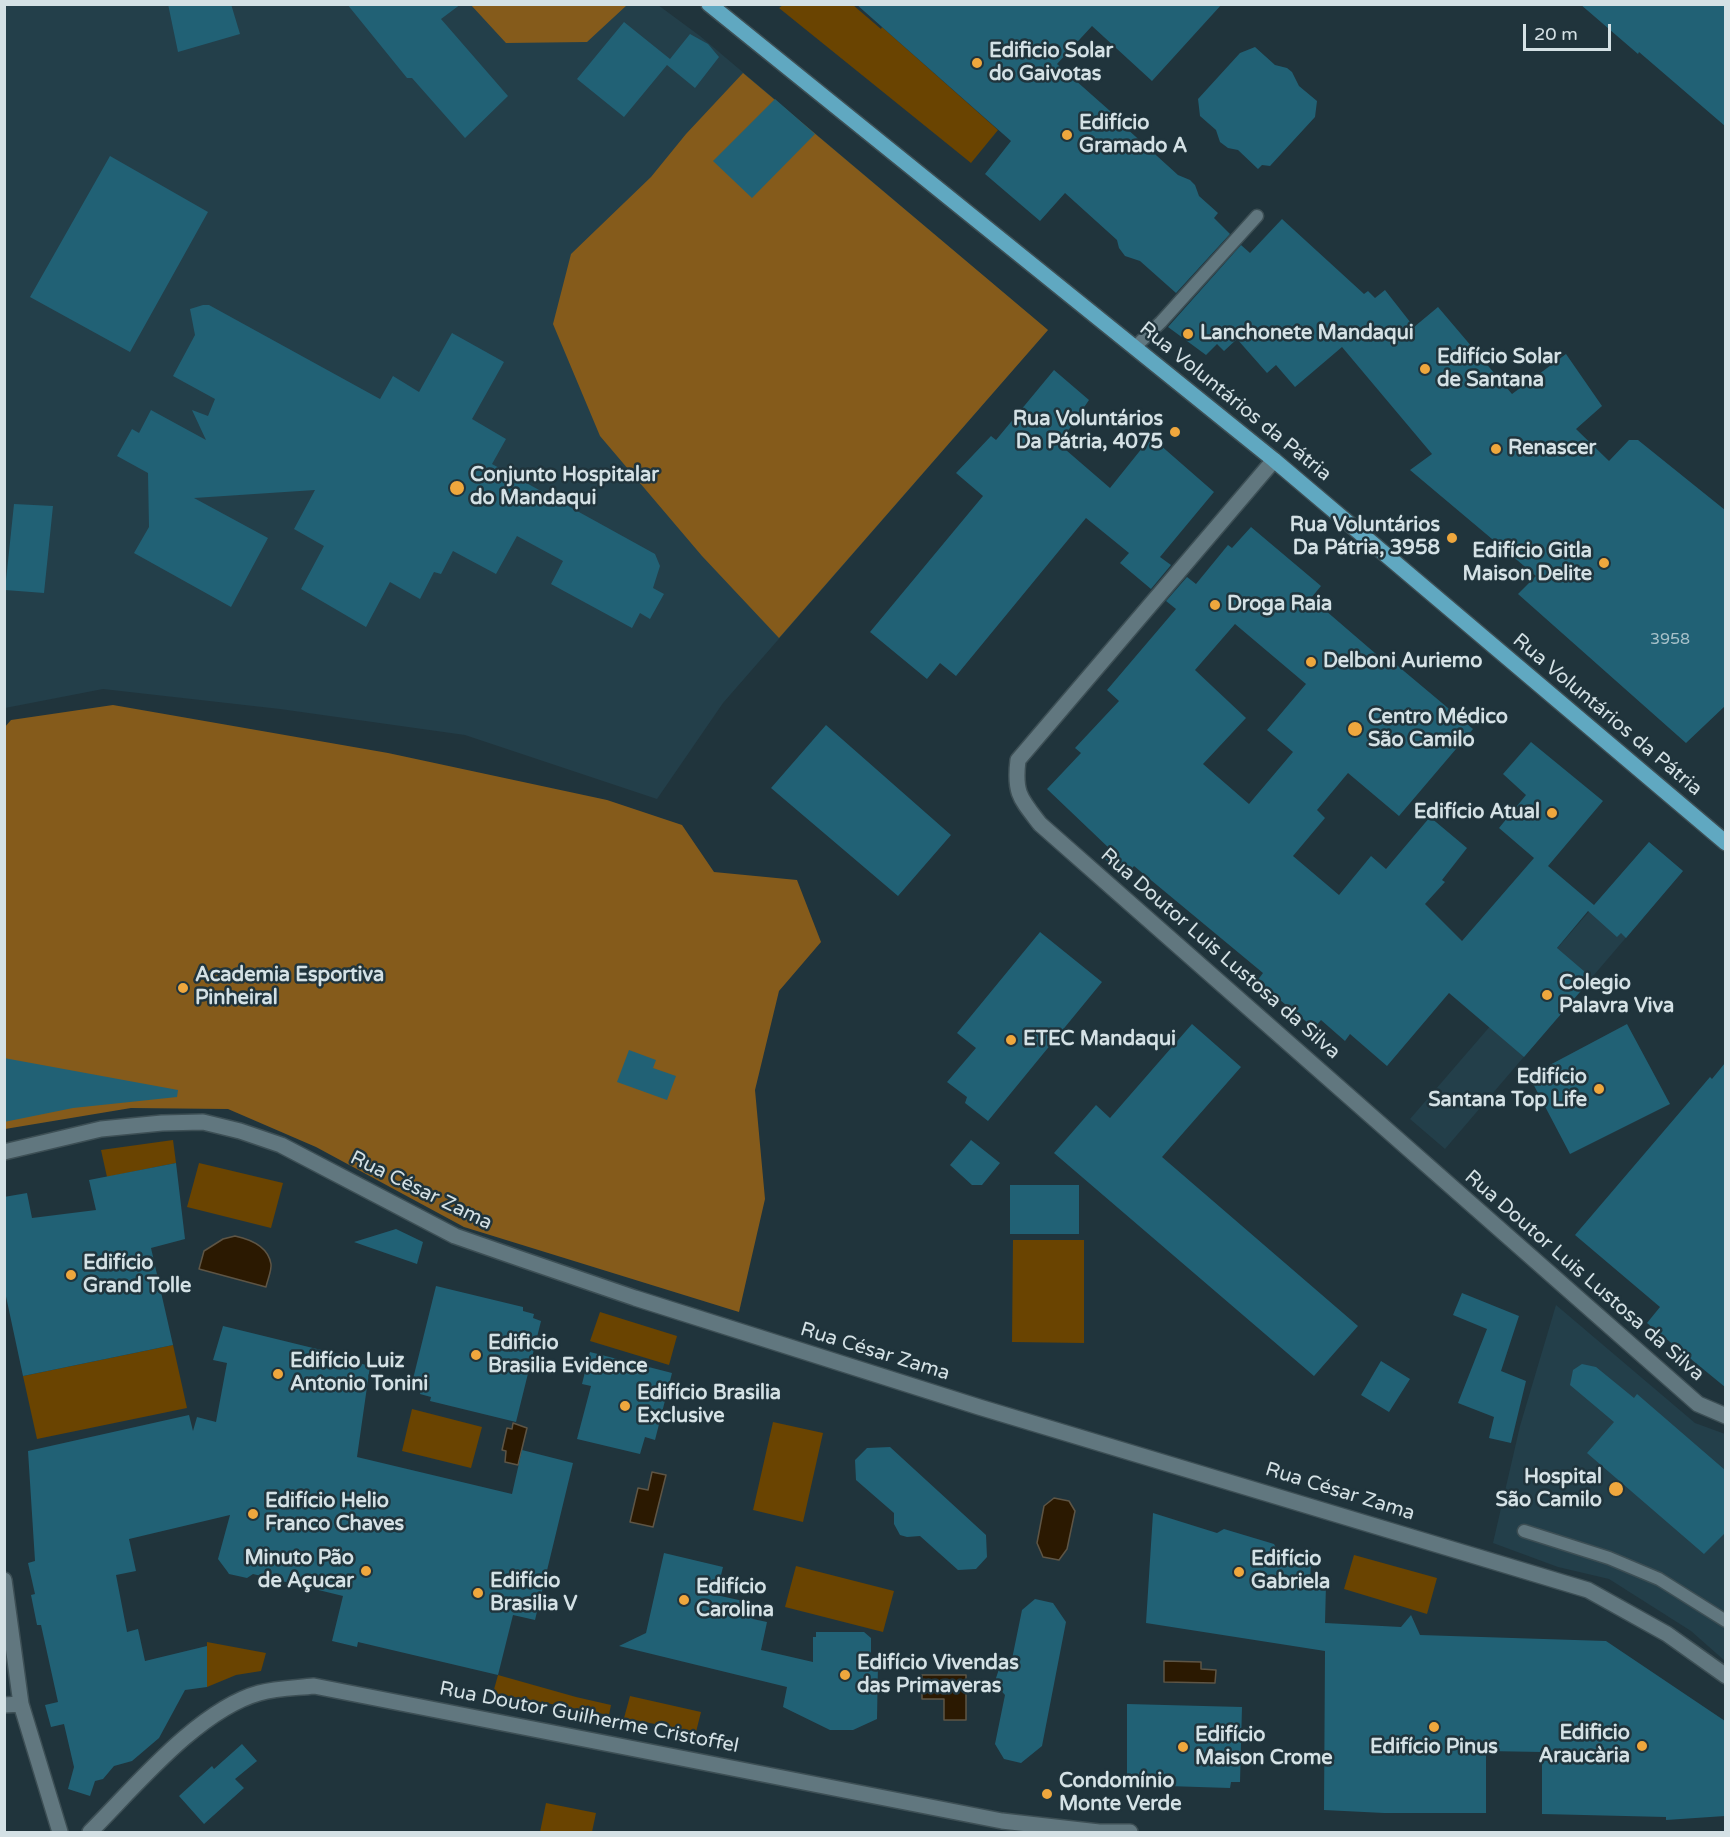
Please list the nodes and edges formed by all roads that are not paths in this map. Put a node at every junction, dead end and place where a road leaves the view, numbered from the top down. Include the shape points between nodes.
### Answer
1 (710, 4) edge
2 (1257, 216) dead end
3 (1135, 347) junction
4 (1274, 460) junction
5 (1725, 843) edge
6 (4, 1152) edge
7 (1725, 1416) edge
8 (1524, 1531) dead end
9 (4, 1580) edge
10 (1725, 1621) edge
11 (1725, 1676) edge
12 (21, 1704) junction
13 (4, 1705) edge
14 (60, 1833) edge
15 (90, 1833) edge
16 (1130, 1833) edge

1 - 3 main road, Rua Voluntários da Pátria
2 - 3 lane
3 - 4 main road, Rua Voluntários da Pátria
4 - 5 main road, Rua Voluntários da Pátria
4 - 7 street, Rua Doutor Luis Lustosa da Silva via 1018,760 1016,783 1022,800 1040,824 1698,1404
6 - 11 street, Rua César Zama via 101,1130 162,1123 203,1122 240,1131 281,1144 455,1236 521,1260 979,1407 1588,1590 1667,1635
8 - 10 lane via 1609,1558 1659,1580
9 - 12 street
12 - 13 street
12 - 14 street
15 - 16 street, Rua Doutor Guilherme Cristoffel via 167,1754 218,1711 258,1693 314,1686 1002,1821

